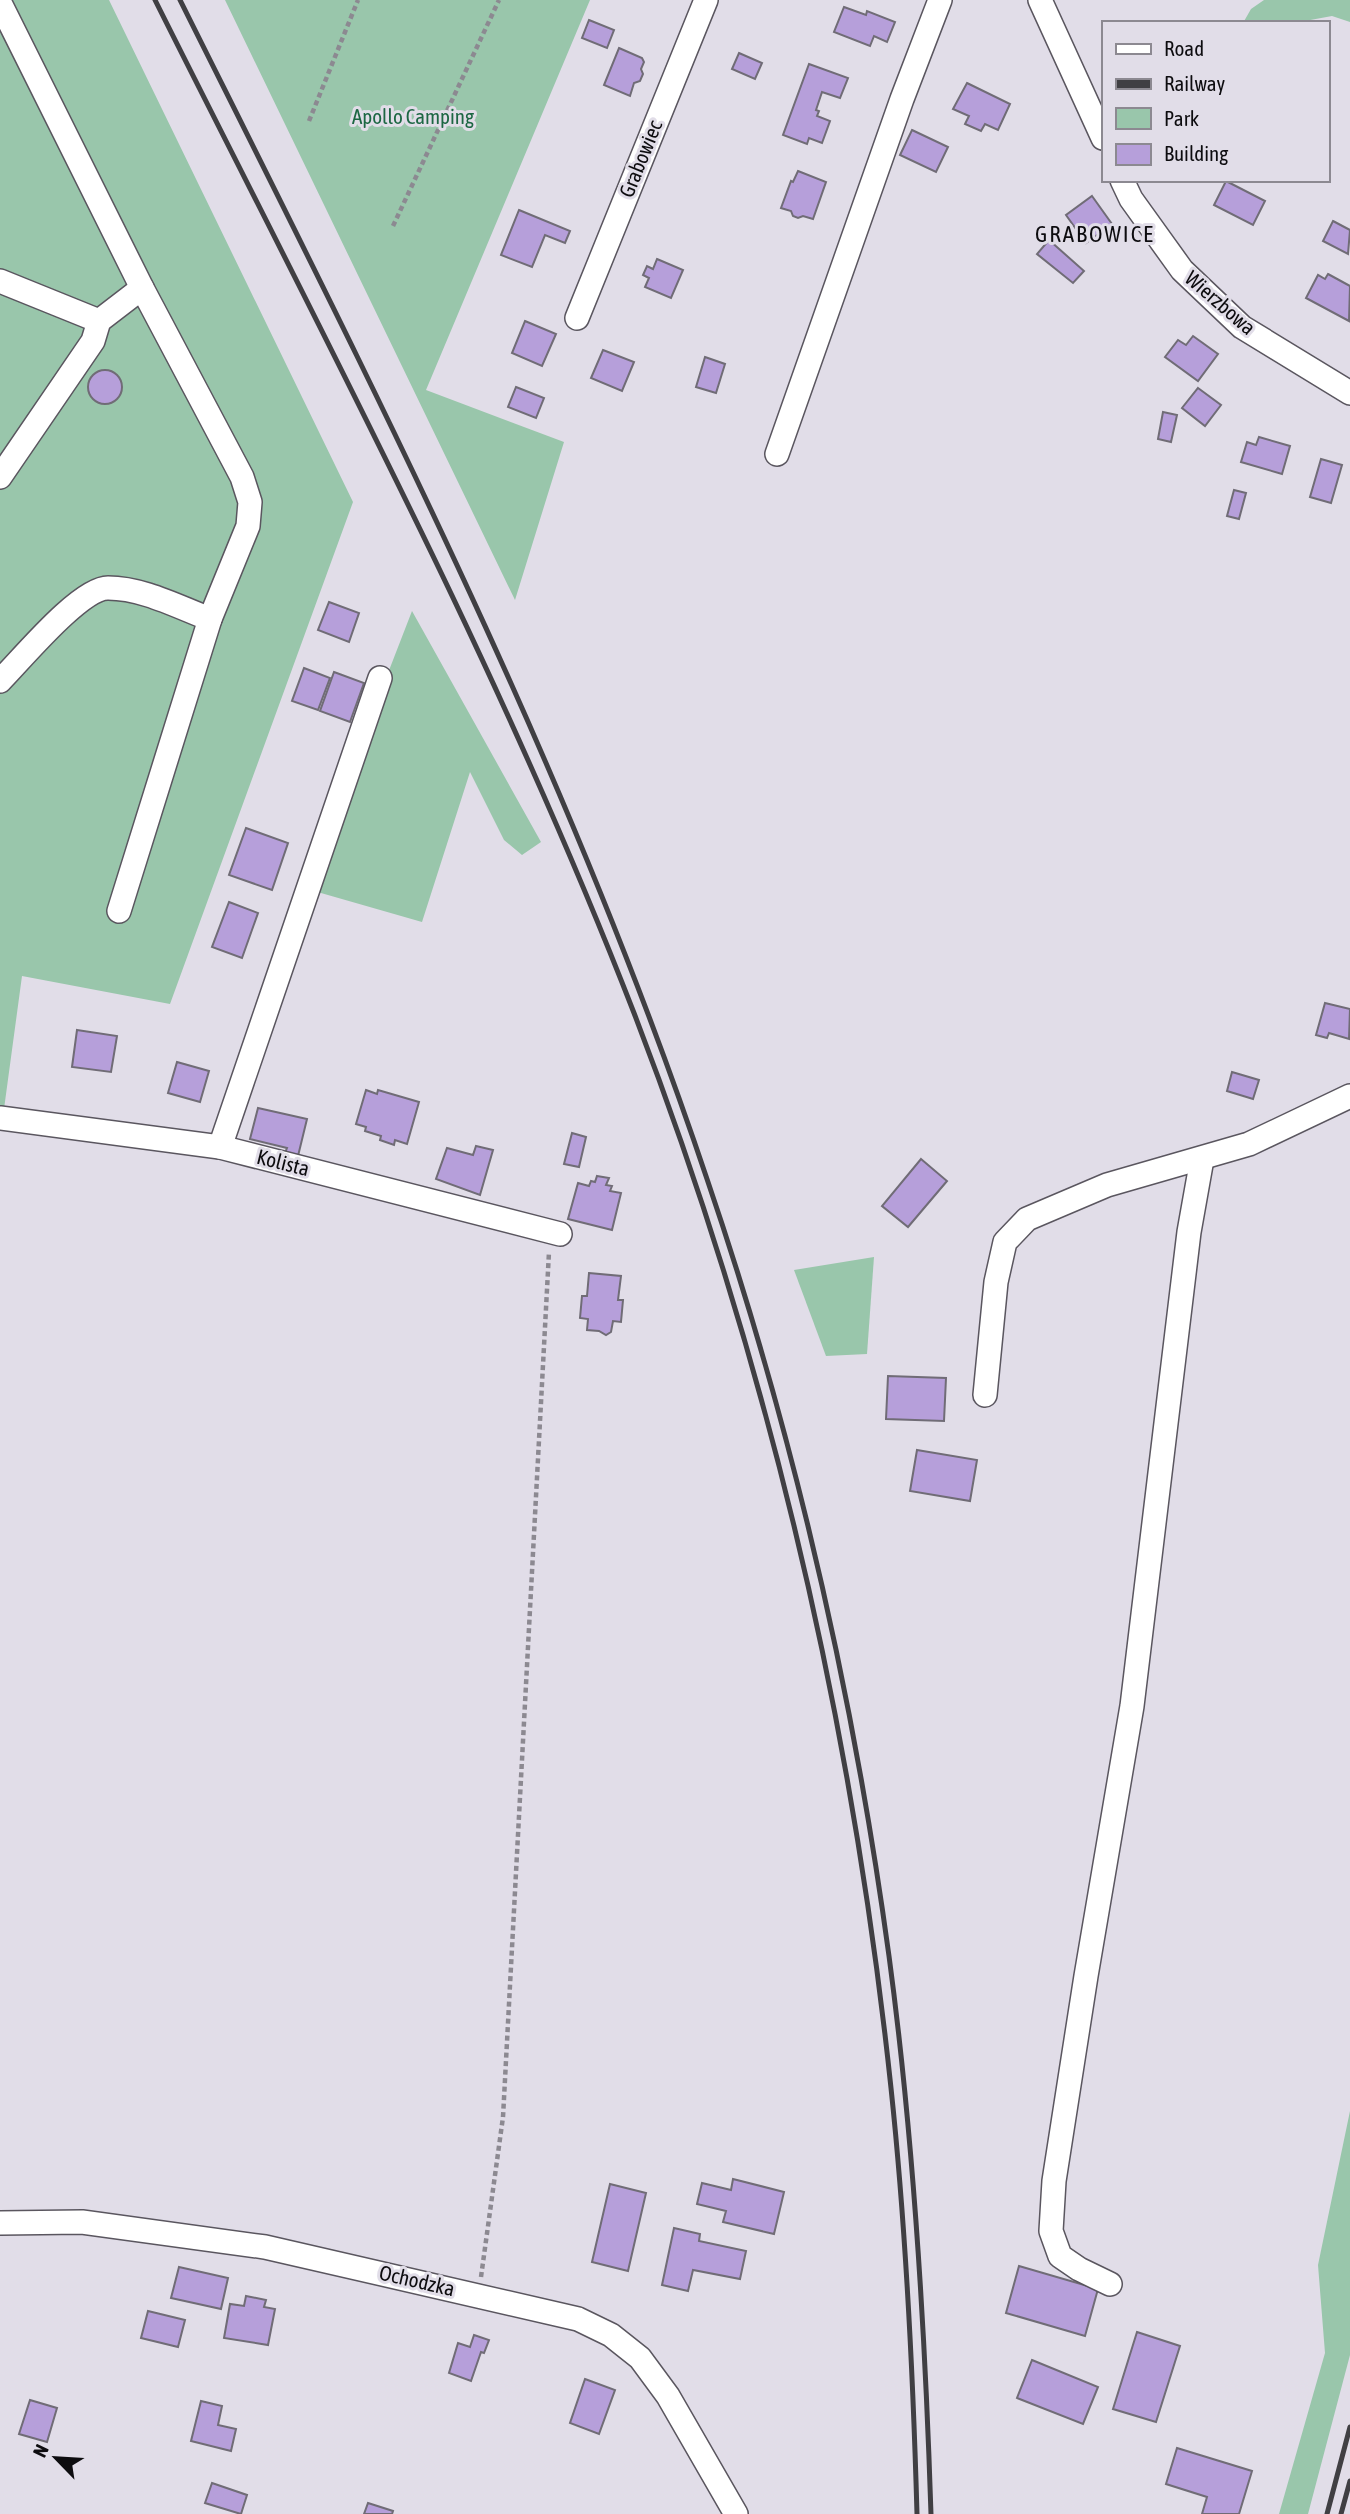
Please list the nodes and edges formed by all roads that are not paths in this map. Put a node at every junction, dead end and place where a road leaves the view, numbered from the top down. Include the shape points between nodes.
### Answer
1 (706, 0) edge
2 (940, 0) edge
3 (1040, 0) edge
4 (0, 4) edge
5 (1102, 136) edge
6 (1123, 182) edge
7 (0, 281) edge
8 (142, 288) junction
9 (577, 318) dead end
10 (99, 321) junction
11 (1350, 393) edge
12 (777, 454) dead end
13 (0, 477) edge
14 (210, 619) junction
15 (380, 678) dead end
16 (0, 681) edge
17 (119, 911) dead end
18 (1350, 1096) edge
19 (0, 1118) edge
20 (220, 1147) junction
21 (1202, 1159) junction
22 (555, 1233) road end
23 (985, 1395) dead end
24 (0, 2223) edge
25 (1110, 2284) dead end
26 (736, 2514) edge

1 - 9 street, Grabowiec
2 - 12 street
3 - 5 street
4 - 8 street
6 - 11 street, Wierzbowa via 1182,270 1242,327
7 - 10 street
8 - 10 street
8 - 14 street via 242,477 250,502 248,526
10 - 13 street via 93,341
14 - 16 street via 144,594 105,588 76,602
14 - 17 street
15 - 20 street
18 - 21 street via 1249,1144
19 - 20 street, Kolista
20 - 22 street, Kolista
21 - 23 street via 1107,1185 1027,1219 1004,1242
21 - 25 street via 1189,1232 1132,1706 1054,2182 1051,2231 1060,2256
24 - 26 street, Ochodzka via 82,2222 265,2246 578,2319 611,2335 640,2358 668,2396

